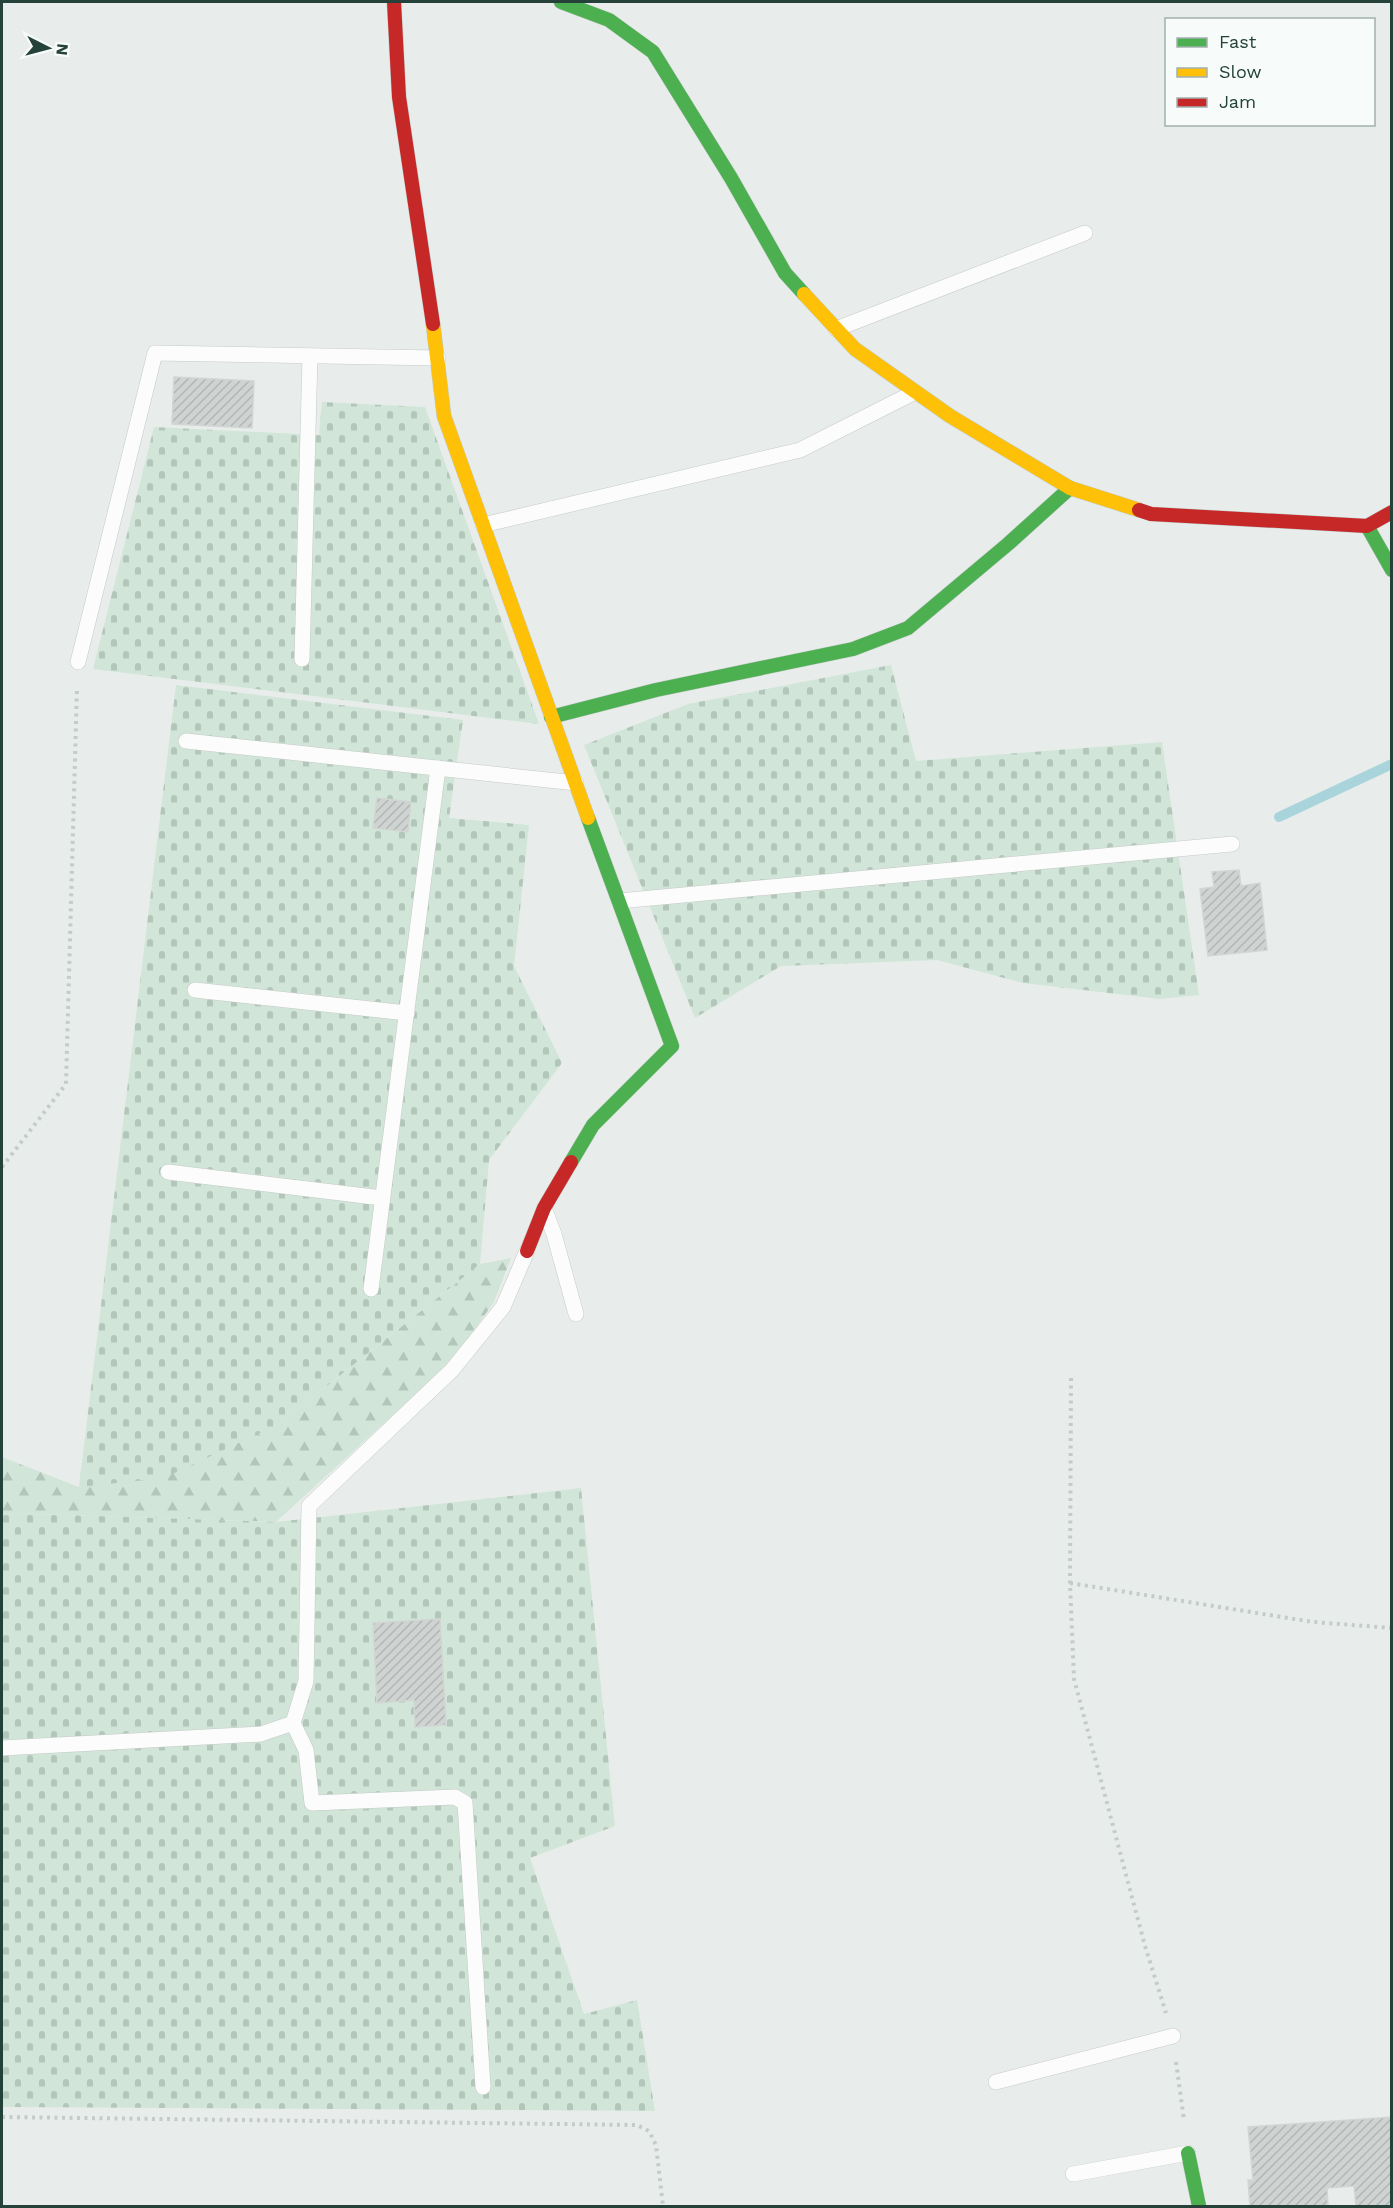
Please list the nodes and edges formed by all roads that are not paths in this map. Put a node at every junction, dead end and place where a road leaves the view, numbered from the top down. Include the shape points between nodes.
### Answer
1 (394, 2) edge
2 (561, 2) edge
3 (1085, 233) dead end
4 (836, 329) junction
5 (310, 356) junction
6 (438, 358) junction
7 (915, 392) junction
8 (1070, 488) junction
9 (1392, 512) edge
10 (483, 525) junction
11 (1367, 526) junction
12 (1392, 570) edge
13 (302, 659) dead end
14 (78, 662) road end
15 (551, 717) junction
16 (186, 741) dead end
17 (438, 768) junction
18 (576, 783) junction
19 (1232, 844) dead end
20 (619, 901) junction
21 (195, 990) dead end
22 (406, 1013) junction
23 (168, 1172) dead end
24 (382, 1198) junction
25 (544, 1208) junction
26 (527, 1251) joint
27 (371, 1289) dead end
28 (576, 1314) dead end
29 (293, 1723) junction
30 (2, 1748) edge
31 (1173, 2036) road end
32 (996, 2082) dead end
33 (483, 2087) dead end
34 (1188, 2153) joint
35 (1073, 2174) dead end
36 (1199, 2206) edge

1 - 6 street via 399,97
2 - 4 street via 609,20 652,52 785,273
3 - 4 lane
4 - 7 street via 855,350
5 - 6 lane
5 - 13 lane
5 - 14 lane via 155,353
6 - 10 street via 444,416
7 - 8 street
7 - 10 lane via 800,450
8 - 11 street via 1151,514
8 - 15 street via 908,628 853,649 656,690
9 - 11 street
10 - 15 street
11 - 12 street
15 - 18 street
16 - 17 lane
17 - 18 lane
17 - 22 lane
18 - 20 street
19 - 20 lane
20 - 25 street via 672,1046 593,1125
21 - 22 lane
22 - 24 lane
23 - 24 lane
24 - 27 lane
25 - 26 street
25 - 28 lane
26 - 29 lane via 503,1307 452,1370 309,1506 306,1681
29 - 30 lane via 261,1734
29 - 33 lane via 306,1750 312,1803 455,1797 465,1803
31 - 32 lane
34 - 35 lane
34 - 36 street

